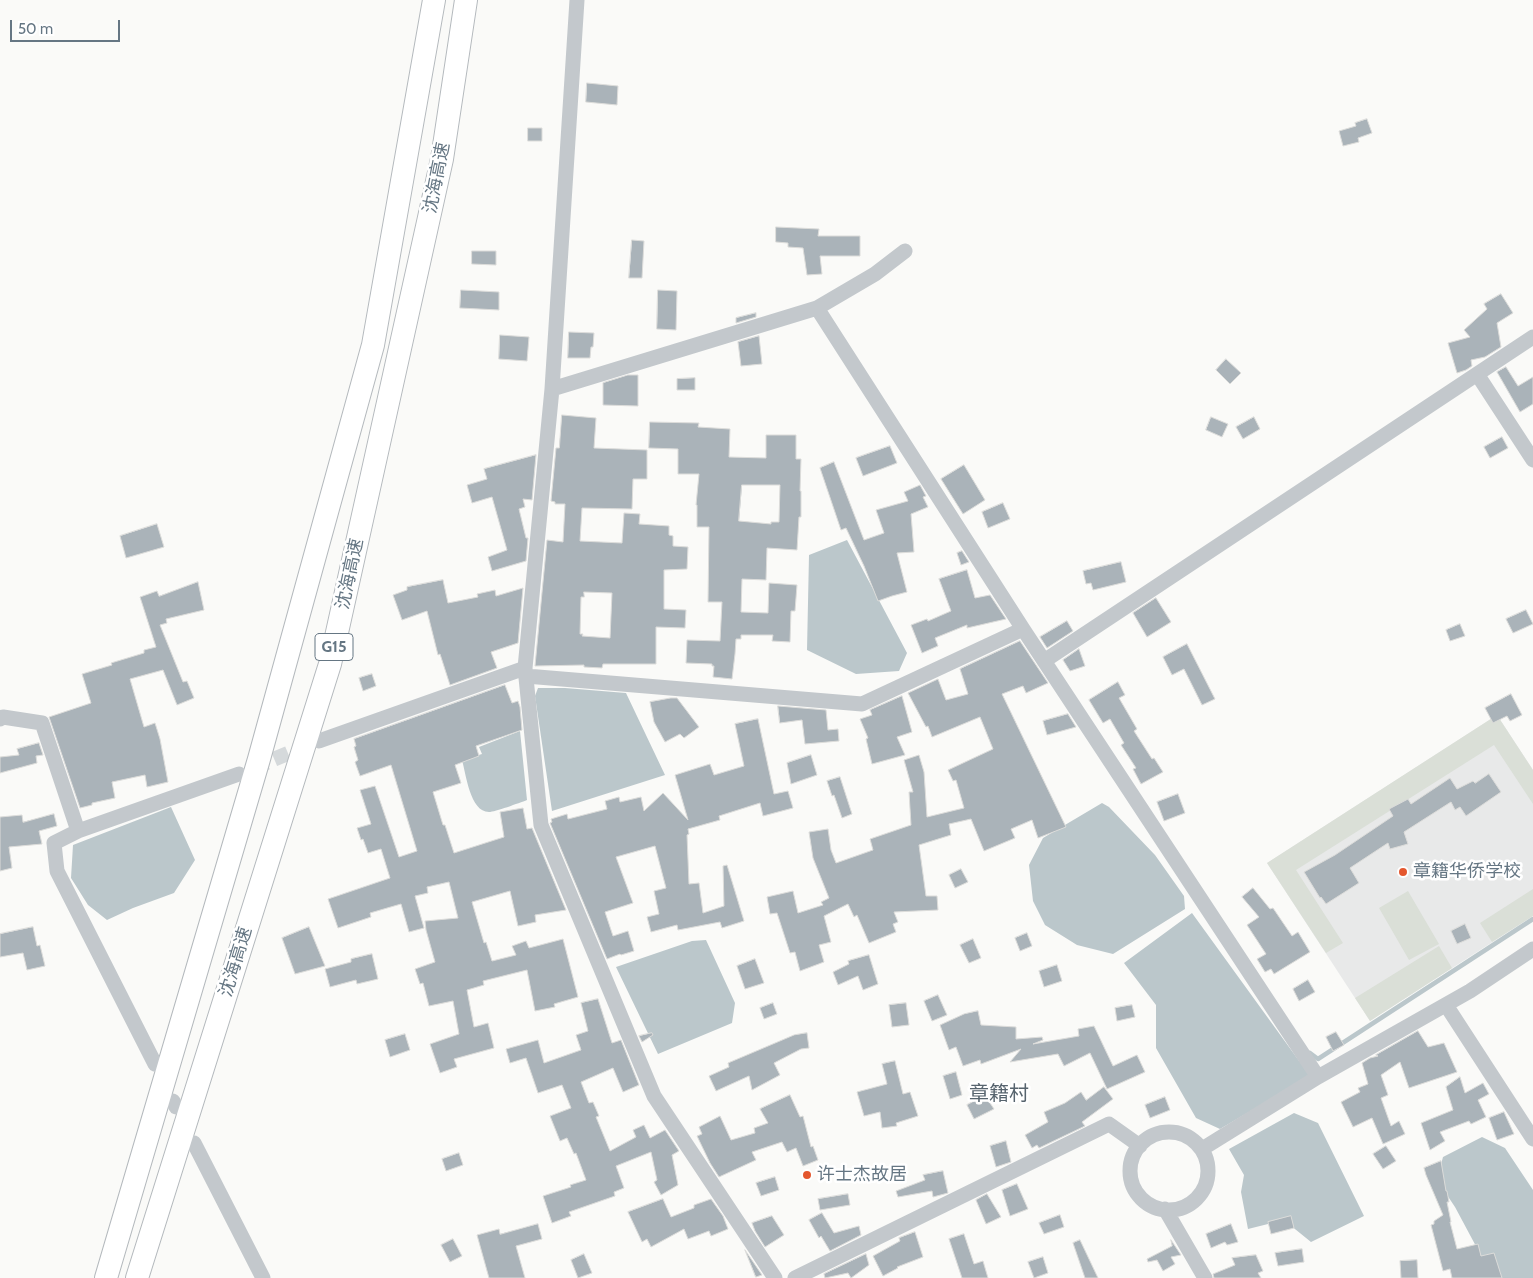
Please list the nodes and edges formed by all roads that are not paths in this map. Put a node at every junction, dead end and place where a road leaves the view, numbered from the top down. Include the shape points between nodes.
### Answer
1 (434, 0) edge
2 (466, 0) edge
3 (577, 0) edge
4 (905, 251) dead end
5 (817, 308) junction
6 (1533, 337) edge
7 (1477, 374) junction
8 (552, 388) junction
9 (1533, 460) edge
10 (1023, 629) junction
11 (1044, 661) junction
12 (526, 672) junction
13 (0, 718) edge
14 (319, 741) tunnel mouth
15 (239, 774) tunnel mouth
16 (78, 831) junction
17 (1533, 950) edge
18 (1446, 1005) junction
19 (155, 1064) dead end
20 (1318, 1077) junction
21 (1533, 1139) edge
22 (194, 1143) dead end
23 (1140, 1146) junction
24 (1202, 1148) junction
25 (1164, 1210) junction
26 (106, 1278) edge
27 (137, 1278) edge
28 (263, 1278) edge
29 (775, 1278) edge
30 (795, 1278) edge
31 (1205, 1278) edge

1 - 26 highway, 沈海高速 / G15 via 373,345 259,759
2 - 27 highway, 沈海高速 / G15 via 442,159 330,664
3 - 8 street
4 - 5 street via 875,274
5 - 8 street
5 - 10 street
6 - 7 street
7 - 9 street
7 - 11 street
8 - 12 street
10 - 11 street
10 - 12 street via 862,704
11 - 20 street
12 - 14 street
12 - 29 street via 541,825 654,1096
13 - 16 street via 42,723
15 - 16 street
16 - 19 street via 54,843 57,871
17 - 18 street
18 - 20 street
18 - 21 street
20 - 24 street
22 - 28 street
23 - 24 street via 1154,1134 1168,1131 1192,1139
23 - 25 street via 1130,1164 1134,1189 1142,1199
23 - 30 street via 1109,1124
24 - 25 street via 1208,1174 1199,1196 1177,1209
25 - 31 street

